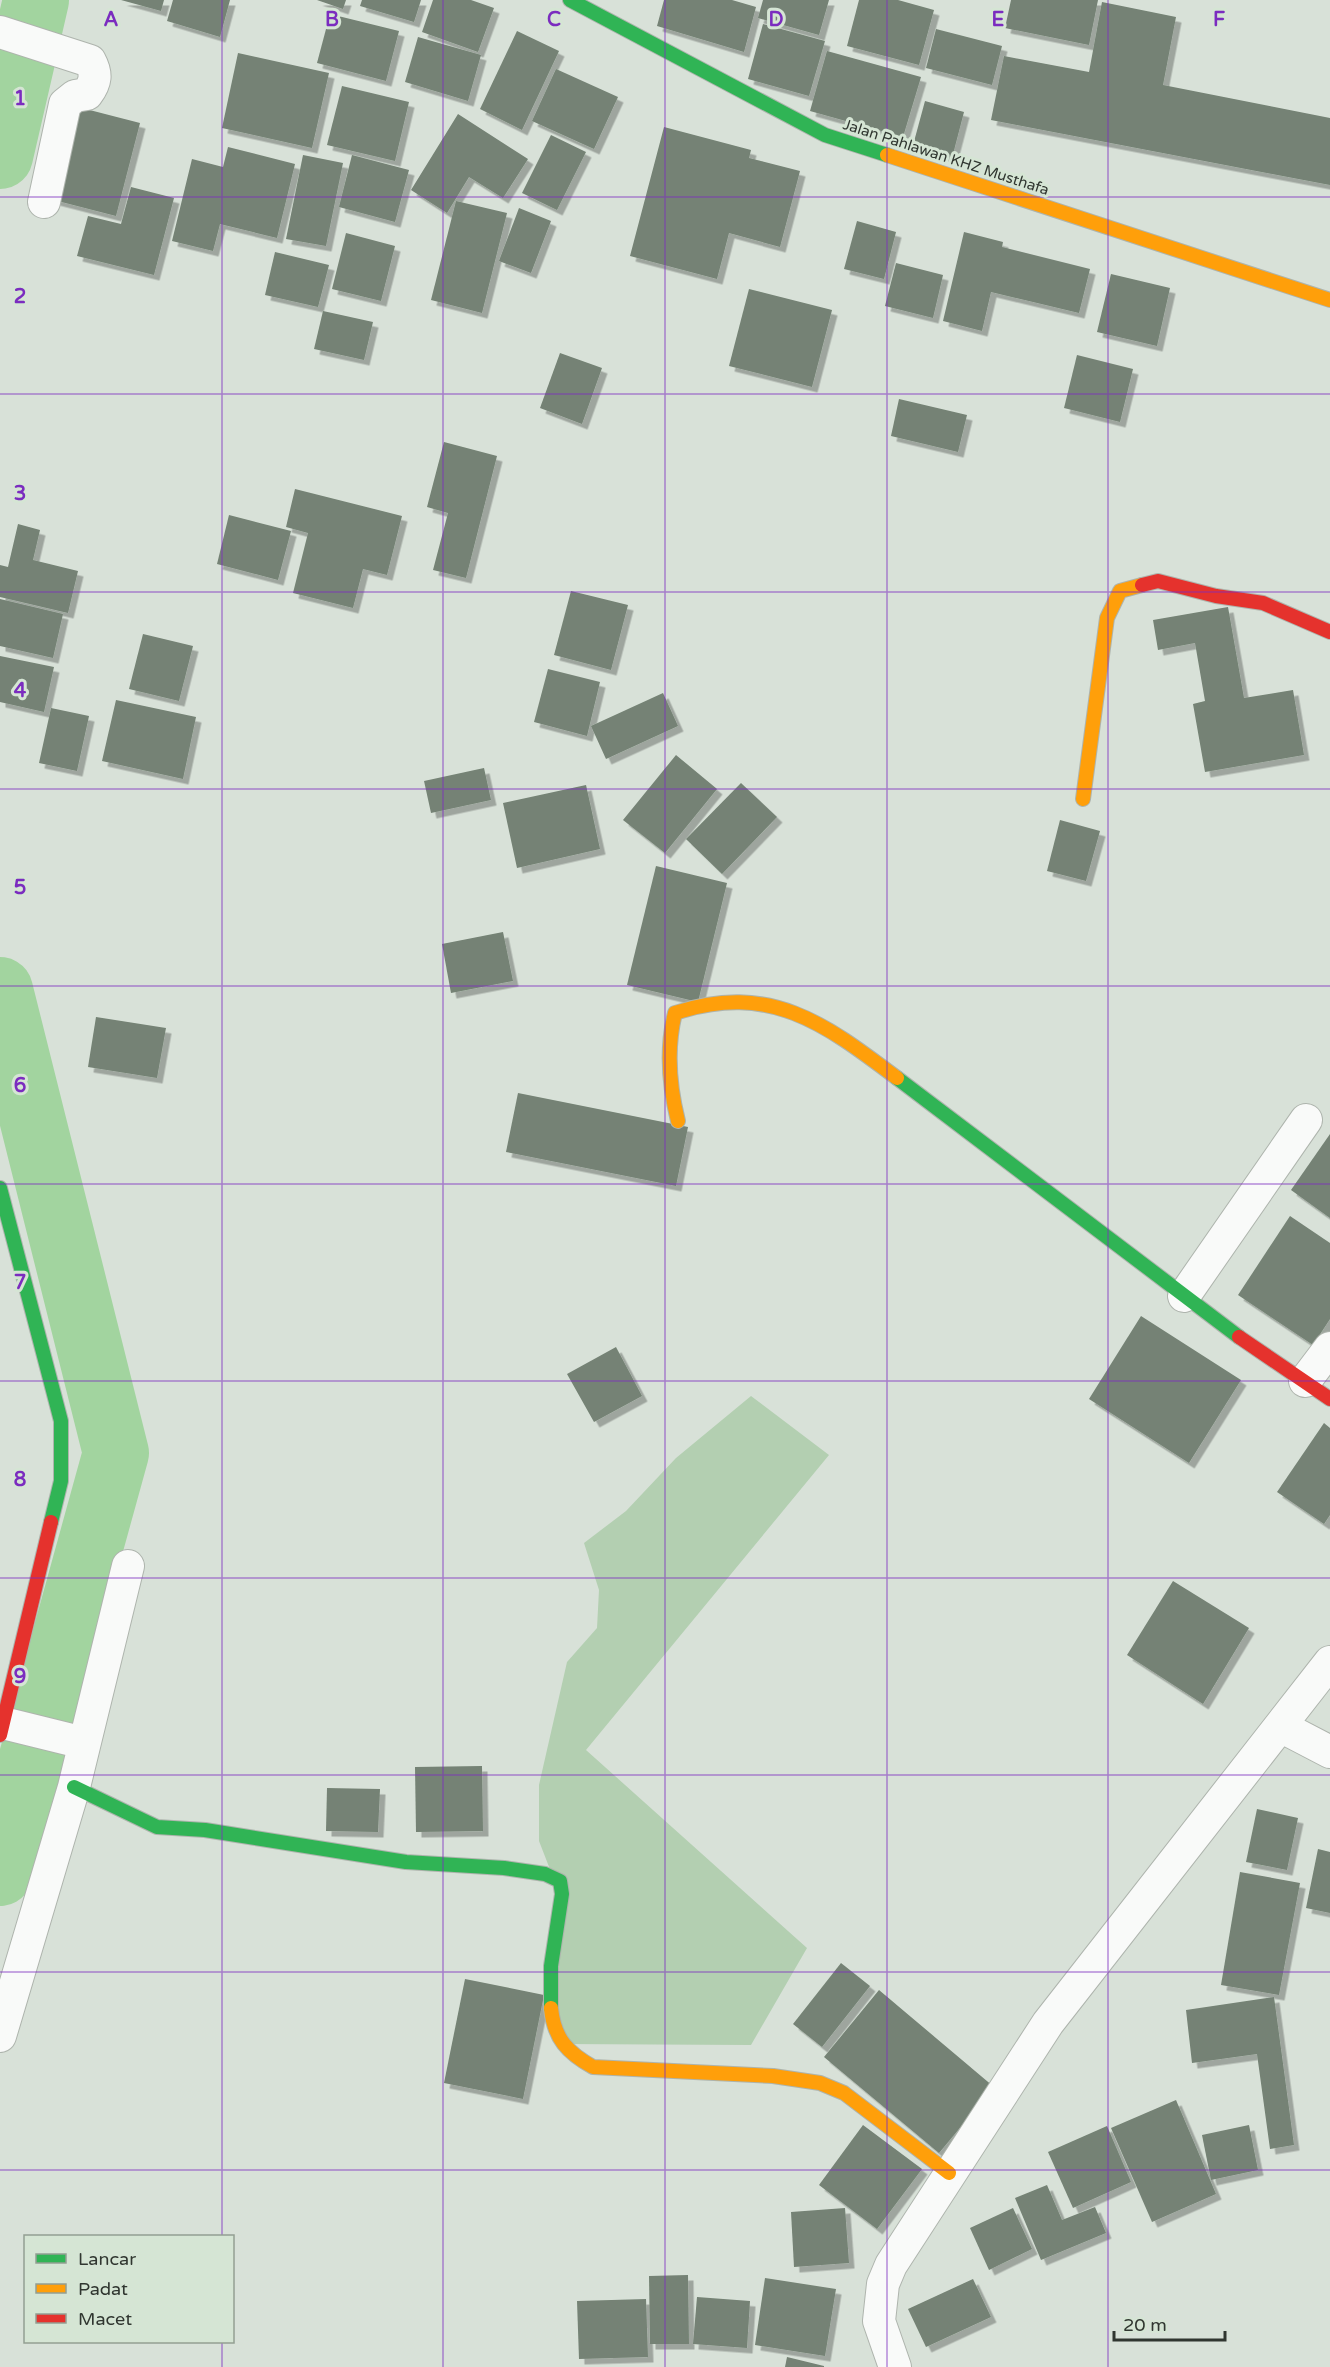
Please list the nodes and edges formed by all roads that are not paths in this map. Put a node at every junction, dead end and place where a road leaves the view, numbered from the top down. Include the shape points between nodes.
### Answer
1 (570, 0) edge
2 (0, 32) edge
3 (44, 202) dead end
4 (1330, 300) edge
5 (1330, 632) edge
6 (1083, 799) dead end
7 (1306, 1120) dead end
8 (678, 1121) dead end
9 (0, 1188) edge
10 (1184, 1296) junction
11 (1330, 1348) edge
12 (1305, 1381) junction
13 (1330, 1398) edge
14 (128, 1566) dead end
15 (1330, 1662) edge
16 (1282, 1727) junction
17 (8, 1729) edge
18 (79, 1742) junction
19 (1330, 1752) edge
20 (74, 1788) junction
21 (0, 2036) edge
22 (949, 2173) junction
23 (895, 2367) edge

1 - 4 street, Jalan Pahlawan KHZ Musthafa via 825,135
2 - 3 street via 90,61 96,71 87,94 75,96 65,104
5 - 6 street via 1263,603 1158,581 1120,591 1107,618
7 - 10 street
8 - 10 street via 672,1098 668,1040 675,1013 703,1003 752,1001 806,1016 857,1048
9 - 17 street via 61,1420 61,1481
10 - 12 street
11 - 12 street
12 - 13 street
14 - 18 street
15 - 16 street
16 - 19 street
16 - 22 street via 1048,2023
17 - 18 street
18 - 20 street
20 - 21 street
20 - 22 street via 158,1827 205,1830 406,1862 545,1874 560,1881 562,1894 549,1991 551,2026 576,2062 593,2067 773,2076 820,2083 844,2094
22 - 23 street via 883,2284 879,2321

